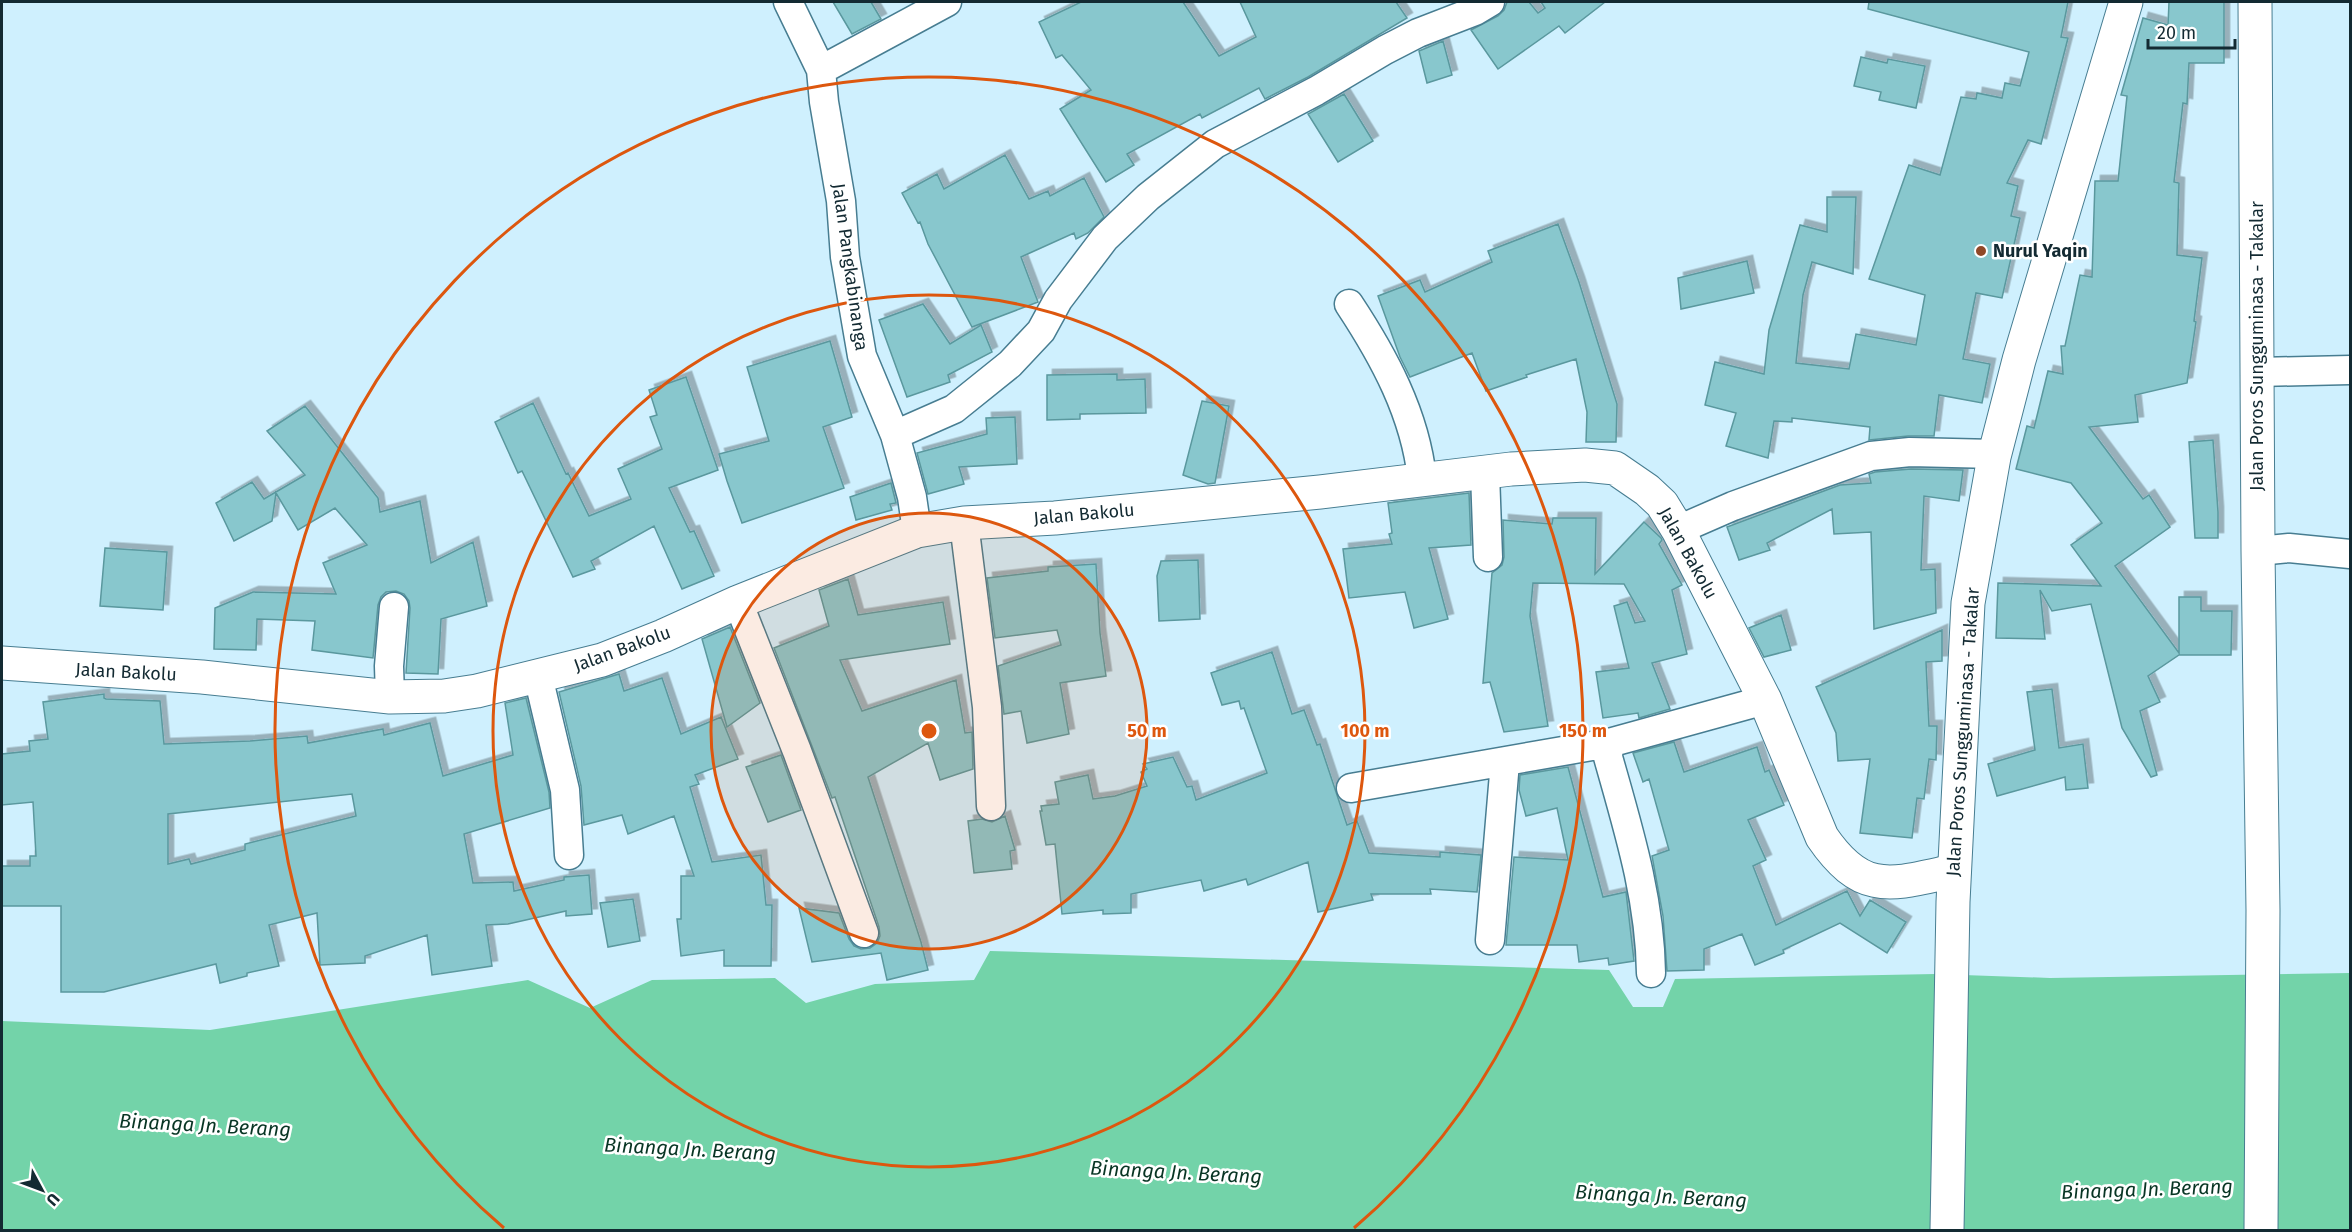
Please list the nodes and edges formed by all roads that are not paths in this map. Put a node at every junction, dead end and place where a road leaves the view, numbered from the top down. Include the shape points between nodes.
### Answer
1 (788, 2) edge
2 (947, 2) edge
3 (1490, 2) edge
4 (2126, 2) edge
5 (2255, 2) edge
6 (821, 70) junction
7 (1349, 304) dead end
8 (2350, 370) edge
9 (2258, 372) junction
10 (895, 435) junction
11 (1995, 454) junction
12 (1420, 465) junction
13 (1485, 473) junction
14 (915, 513) junction
15 (964, 523) junction
16 (1689, 525) junction
17 (2258, 551) junction
18 (2350, 554) edge
19 (1488, 557) dead end
20 (738, 602) junction
21 (394, 606) dead end
22 (2, 663) edge
23 (537, 676) junction
24 (390, 682) junction
25 (1766, 700) junction
26 (1609, 743) junction
27 (1505, 762) junction
28 (1351, 788) dead end
29 (991, 806) dead end
30 (569, 855) dead end
31 (1954, 887) junction
32 (864, 933) dead end
33 (1490, 940) dead end
34 (1651, 973) dead end
35 (1947, 1230) edge
36 (2261, 1230) edge

1 - 6 street, Jalan Pangkabinanga
2 - 6 street
3 - 10 street via 1393,45 1215,144 1148,197 1105,238 1058,300 1041,331 1010,364 954,409
4 - 11 main road, Jalan Poros Sungguminasa - Takalar via 2019,360
5 - 9 main road, Jalan Poros Sungguminasa - Takalar
6 - 10 street, Jalan Pangkabinanga via 855,322 862,356
7 - 12 street via 1392,376
8 - 9 street
9 - 17 main road, Jalan Poros Sungguminasa - Takalar
10 - 14 street, Jalan Pangkabinanga
11 - 16 street via 1910,452 1871,456
11 - 31 main road, Jalan Poros Sungguminasa - Takalar via 1968,603
12 - 13 main road, Jalan Bakolu
12 - 15 main road, Jalan Bakolu via 1320,492
13 - 16 main road, Jalan Bakolu via 1585,465 1615,468
13 - 19 street
14 - 15 main road, Jalan Bakolu
14 - 20 main road, Jalan Bakolu
15 - 29 street via 987,707
16 - 25 main road, Jalan Bakolu
17 - 18 street via 2289,548
17 - 36 main road, Jalan Poros Sungguminasa - Takalar via 2263,910
20 - 23 main road, Jalan Bakolu via 602,660
20 - 32 street
21 - 24 street
22 - 24 main road, Jalan Bakolu via 202,677
23 - 24 main road, Jalan Bakolu via 455,694
23 - 30 street via 565,790
25 - 26 street
25 - 31 main road, Jalan Bakolu via 1822,837 1835,856 1865,879 1884,883 1911,880
26 - 27 street
26 - 34 street via 1608,757 1639,871 1651,945
27 - 28 street
27 - 33 street
31 - 35 main road, Jalan Poros Sungguminasa - Takalar

